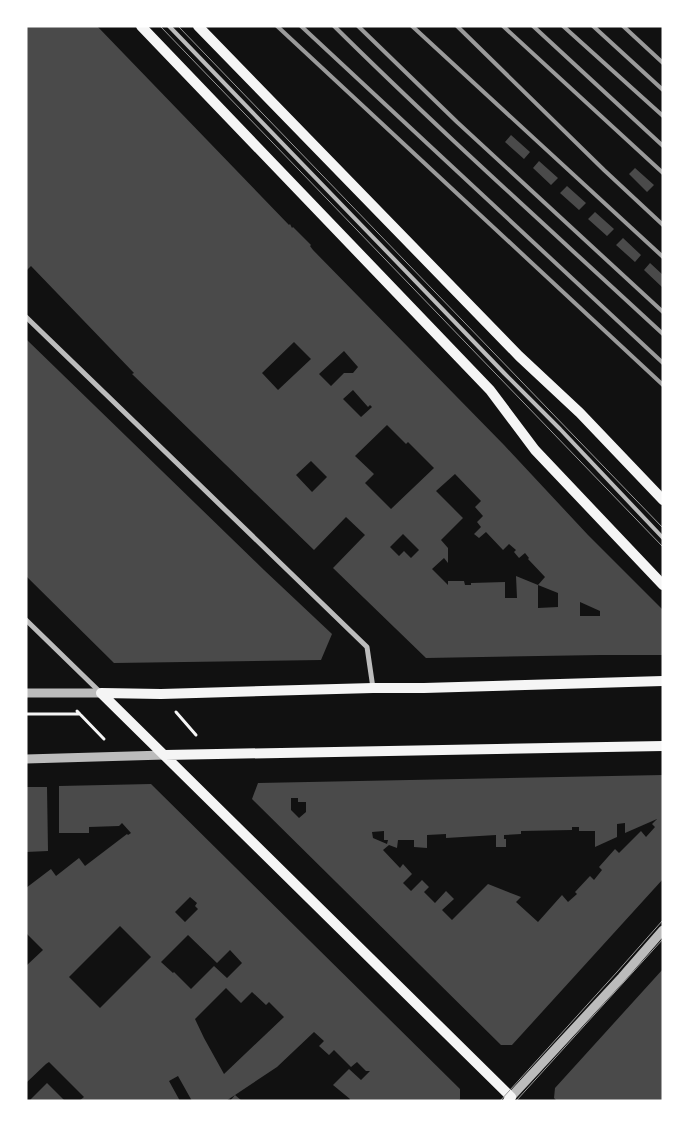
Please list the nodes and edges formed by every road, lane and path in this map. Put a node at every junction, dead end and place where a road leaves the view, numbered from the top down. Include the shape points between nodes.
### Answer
1 (141, 26) edge
2 (169, 26) edge
3 (198, 26) edge
4 (26, 317) edge
5 (663, 500) edge
6 (663, 538) edge
7 (663, 585) edge
8 (26, 620) edge
9 (663, 681) edge
10 (373, 688) junction
11 (26, 693) edge
12 (101, 693) junction
13 (170, 705) dead end
14 (73, 707) dead end
15 (26, 714) edge
16 (80, 714) junction
17 (104, 739) dead end
18 (201, 741) dead end
19 (663, 746) edge
20 (165, 755) junction
21 (26, 759) edge
22 (663, 930) edge
23 (511, 1099) edge

1 - 7 main road via 490,390 535,450
2 - 6 lane
3 - 5 main road
4 - 10 street via 367,647
8 - 12 street
9 - 10 main road
10 - 12 main road
11 - 12 street
12 - 20 main road
13 - 18 path
14 - 16 path
15 - 16 path
16 - 17 path
19 - 20 main road
20 - 21 street
20 - 23 main road
22 - 23 street

